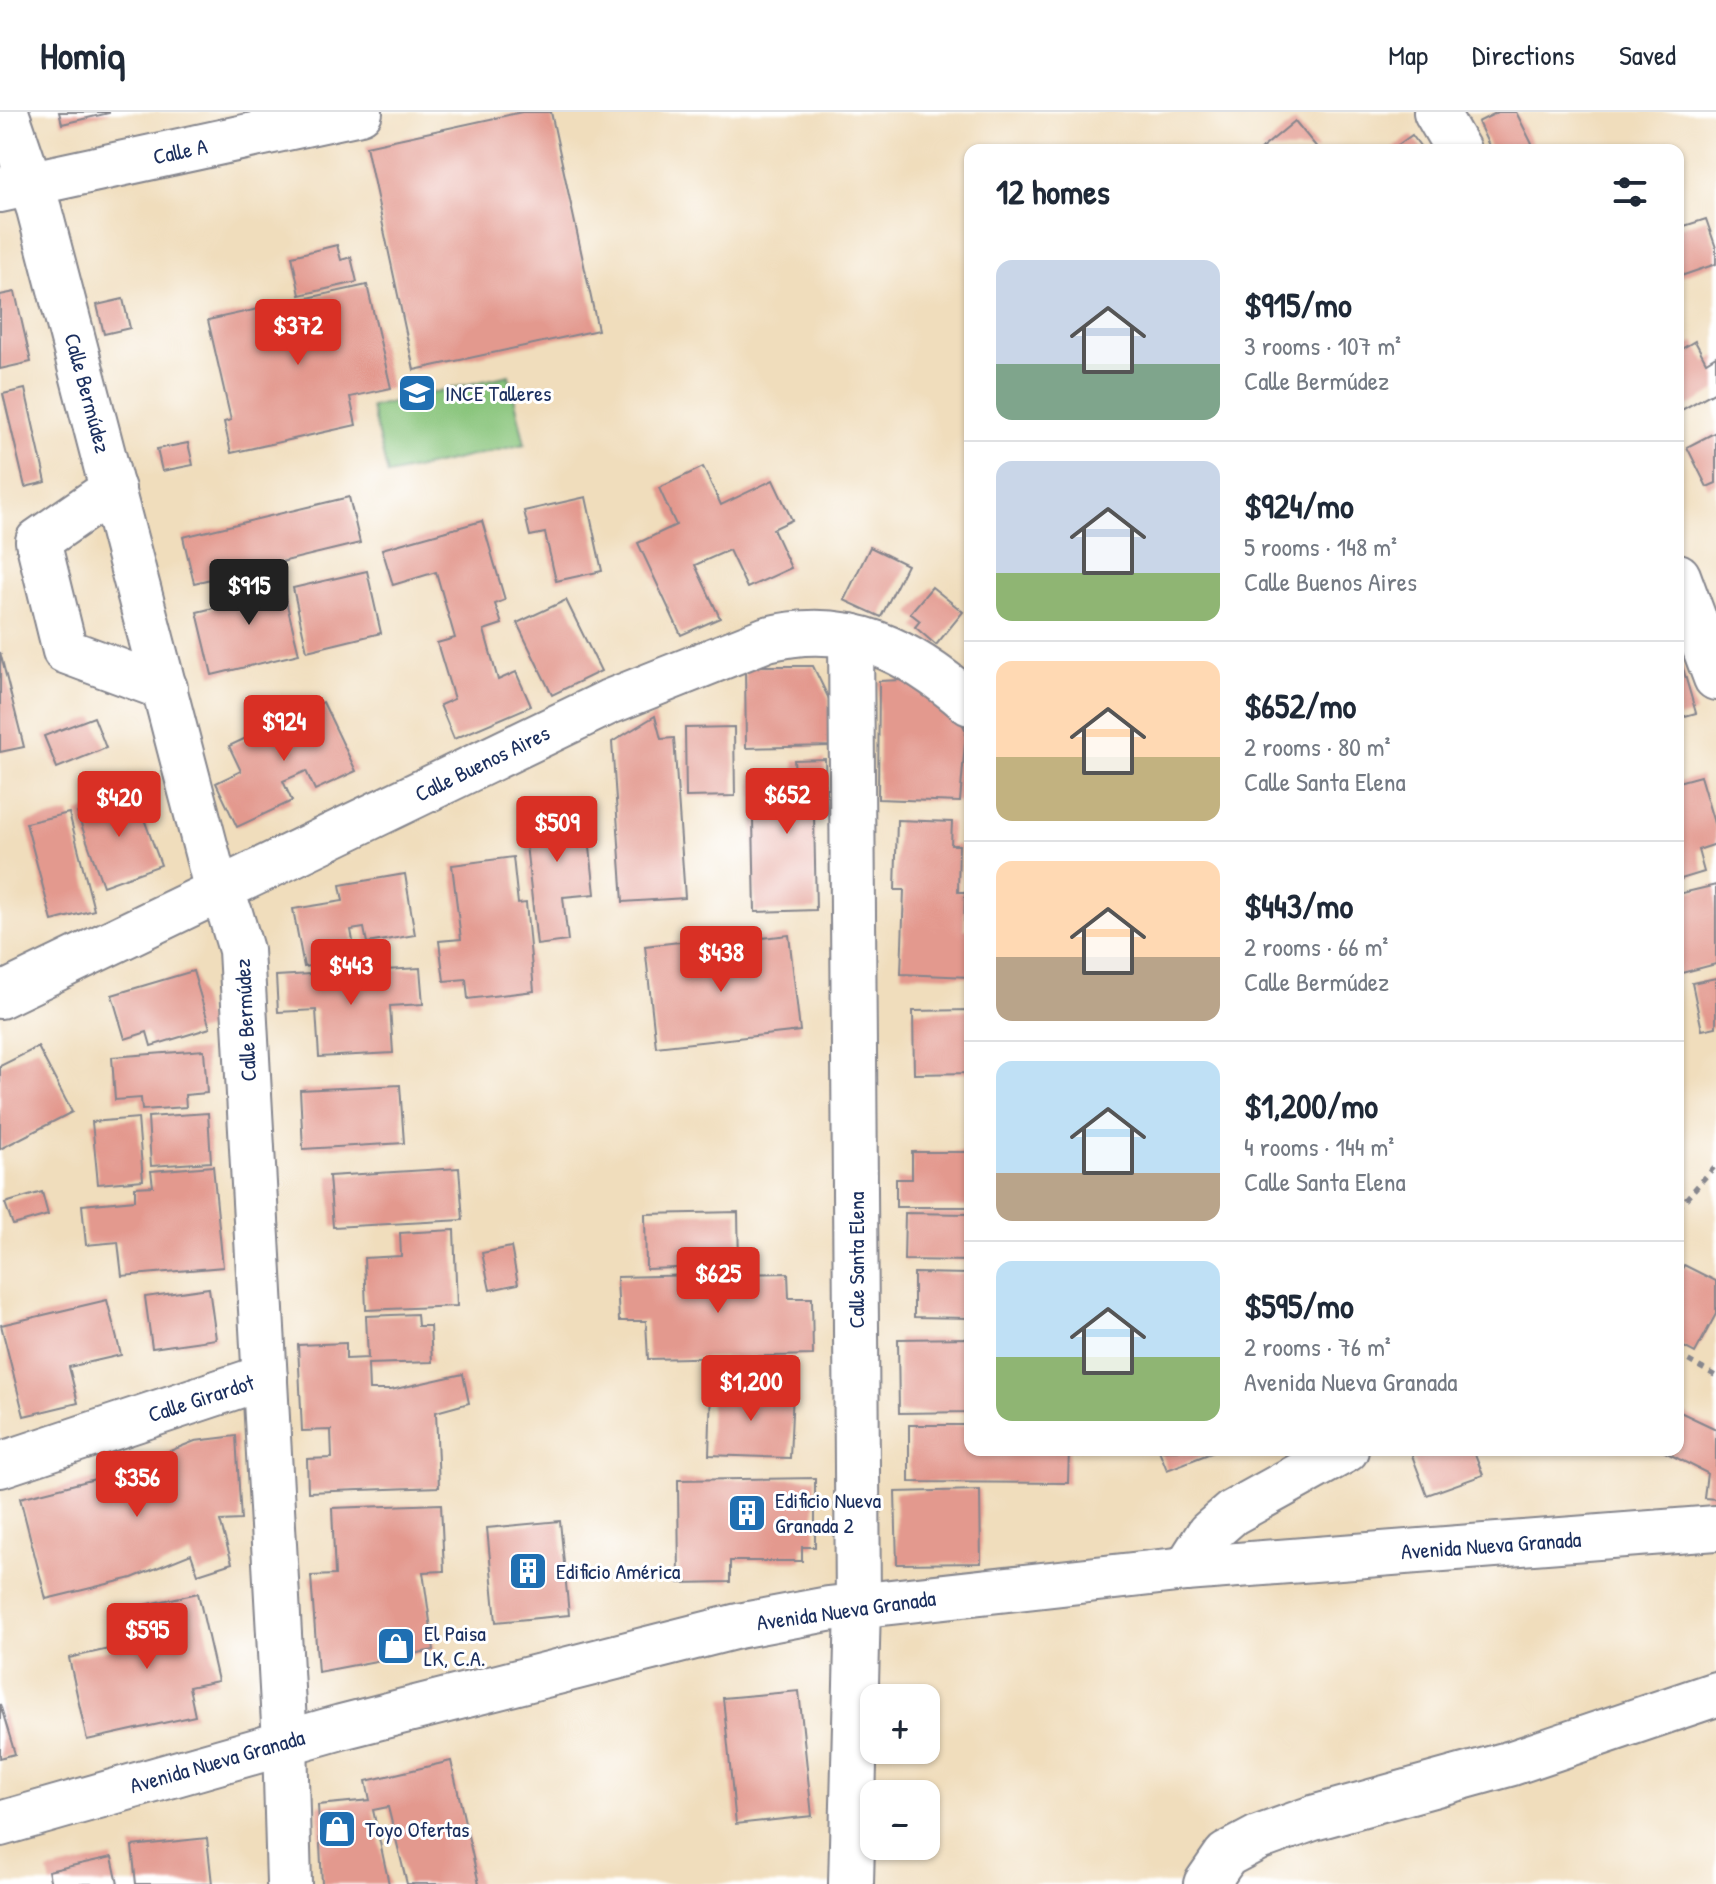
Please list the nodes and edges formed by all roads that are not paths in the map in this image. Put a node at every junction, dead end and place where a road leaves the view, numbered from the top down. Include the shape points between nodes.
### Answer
1 (6, 112) edge
2 (360, 112) edge
3 (1436, 112) edge
4 (1455, 144) edge
5 (16, 187) edge
6 (113, 489) junction
7 (1684, 592) edge
8 (851, 636) junction
9 (1716, 678) edge
10 (165, 688) junction
11 (964, 698) edge
12 (217, 891) junction
13 (0, 996) edge
14 (265, 1377) junction
15 (1335, 1456) edge
16 (0, 1465) edge
17 (1716, 1528) edge
18 (1186, 1569) junction
19 (858, 1605) junction
20 (1716, 1694) edge
21 (285, 1742) junction
22 (0, 1824) edge
23 (289, 1884) edge
24 (851, 1884) edge
25 (1206, 1884) edge

1 - 5 street, Calle Bermúdez
2 - 5 street, Calle A
3 - 4 street
5 - 6 street, Calle Bermúdez
6 - 10 street, Calle Bermúdez
6 - 10 street via 38,541 65,651
7 - 9 street
8 - 11 street, Calle Buenos Aires via 894,648
8 - 12 street, Calle Buenos Aires via 792,633 684,671 595,708
8 - 19 street, Calle Santa Elena
10 - 12 street, Calle Bermúdez
12 - 13 street, Calle Buenos Aires
12 - 14 street, Calle Bermúdez via 241,950
14 - 16 street, Calle Girardot
14 - 21 street, Calle Bermúdez
15 - 18 street via 1232,1513 1209,1533
17 - 18 street, Avenida Nueva Granada
18 - 19 street, Avenida Nueva Granada
19 - 21 street, Avenida Nueva Granada via 738,1626
19 - 24 street, Calle Santa Elena
20 - 25 street via 1512,1763 1258,1838 1226,1855
21 - 22 street, Avenida Nueva Granada
21 - 23 street, Calle Bermúdez

